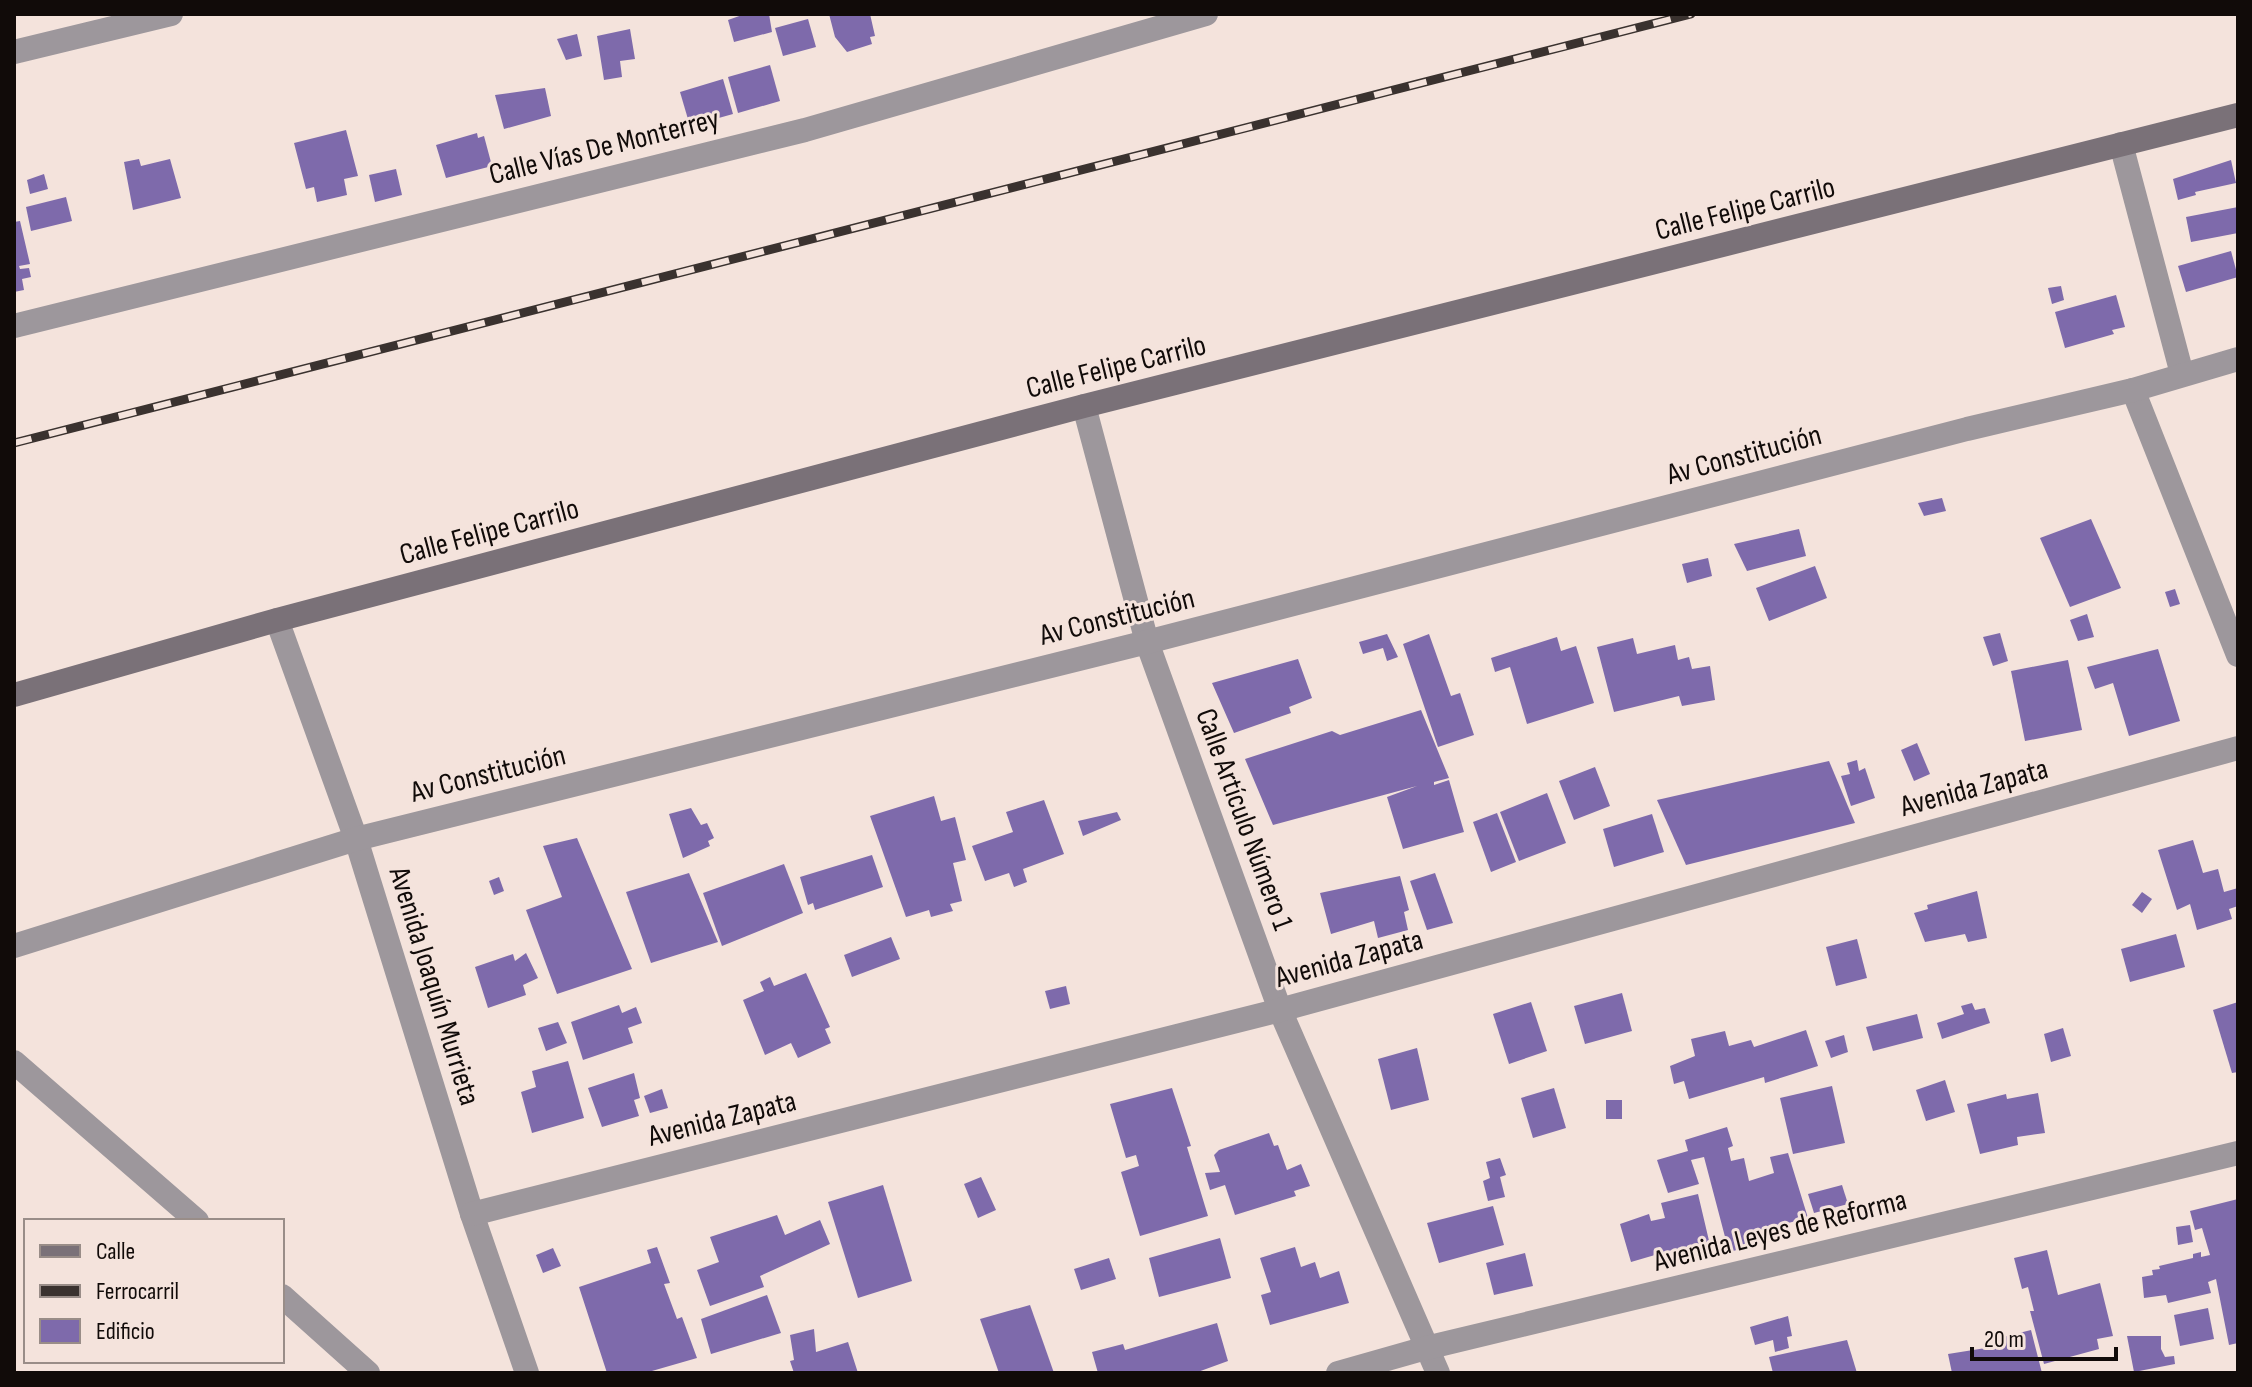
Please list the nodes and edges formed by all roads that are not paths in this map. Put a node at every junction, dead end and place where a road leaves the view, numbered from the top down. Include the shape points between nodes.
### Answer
1 (171, 14) edge
2 (1206, 14) edge
3 (14, 52) edge
4 (2238, 115) edge
5 (2121, 144) junction
6 (14, 326) edge
7 (2238, 359) edge
8 (2182, 374) junction
9 (2133, 390) junction
10 (1084, 406) junction
11 (277, 620) junction
12 (1147, 642) junction
13 (2238, 655) edge
14 (14, 695) edge
15 (2238, 748) edge
16 (356, 839) junction
17 (14, 946) edge
18 (1280, 1010) junction
19 (14, 1062) edge
20 (2238, 1153) edge
21 (472, 1214) junction
22 (195, 1219) edge
23 (284, 1298) edge
24 (1426, 1348) junction
25 (368, 1373) edge
26 (527, 1373) edge
27 (1338, 1373) edge
28 (1438, 1373) edge

1 - 3 street
2 - 6 street, Calle Vías De Monterrey via 805,130
4 - 5 street, Calle Felipe Carrilo
5 - 8 street
5 - 10 street, Calle Felipe Carrilo
7 - 8 street, Av Constitución
8 - 9 street, Av Constitución
9 - 12 street, Av Constitución
9 - 13 street
10 - 11 street, Calle Felipe Carrilo
10 - 12 street, Calle Artículo Número 1
11 - 14 street, Calle Felipe Carrilo
11 - 16 street, Avenida Joaquín Murrieta
12 - 16 street, Av Constitución
12 - 18 street, Calle Artículo Número 1
15 - 18 street, Avenida Zapata
16 - 17 street, Av Constitución
16 - 21 street, Avenida Joaquín Murrieta
18 - 21 street, Avenida Zapata
18 - 24 street, Calle Artículo Número 1
19 - 22 street
20 - 24 street, Avenida Leyes de Reforma
21 - 26 street, Avenida Joaquín Murrieta
23 - 25 street
24 - 27 street, Avenida Leyes de Reforma
24 - 28 street, Calle Artículo Número 1

